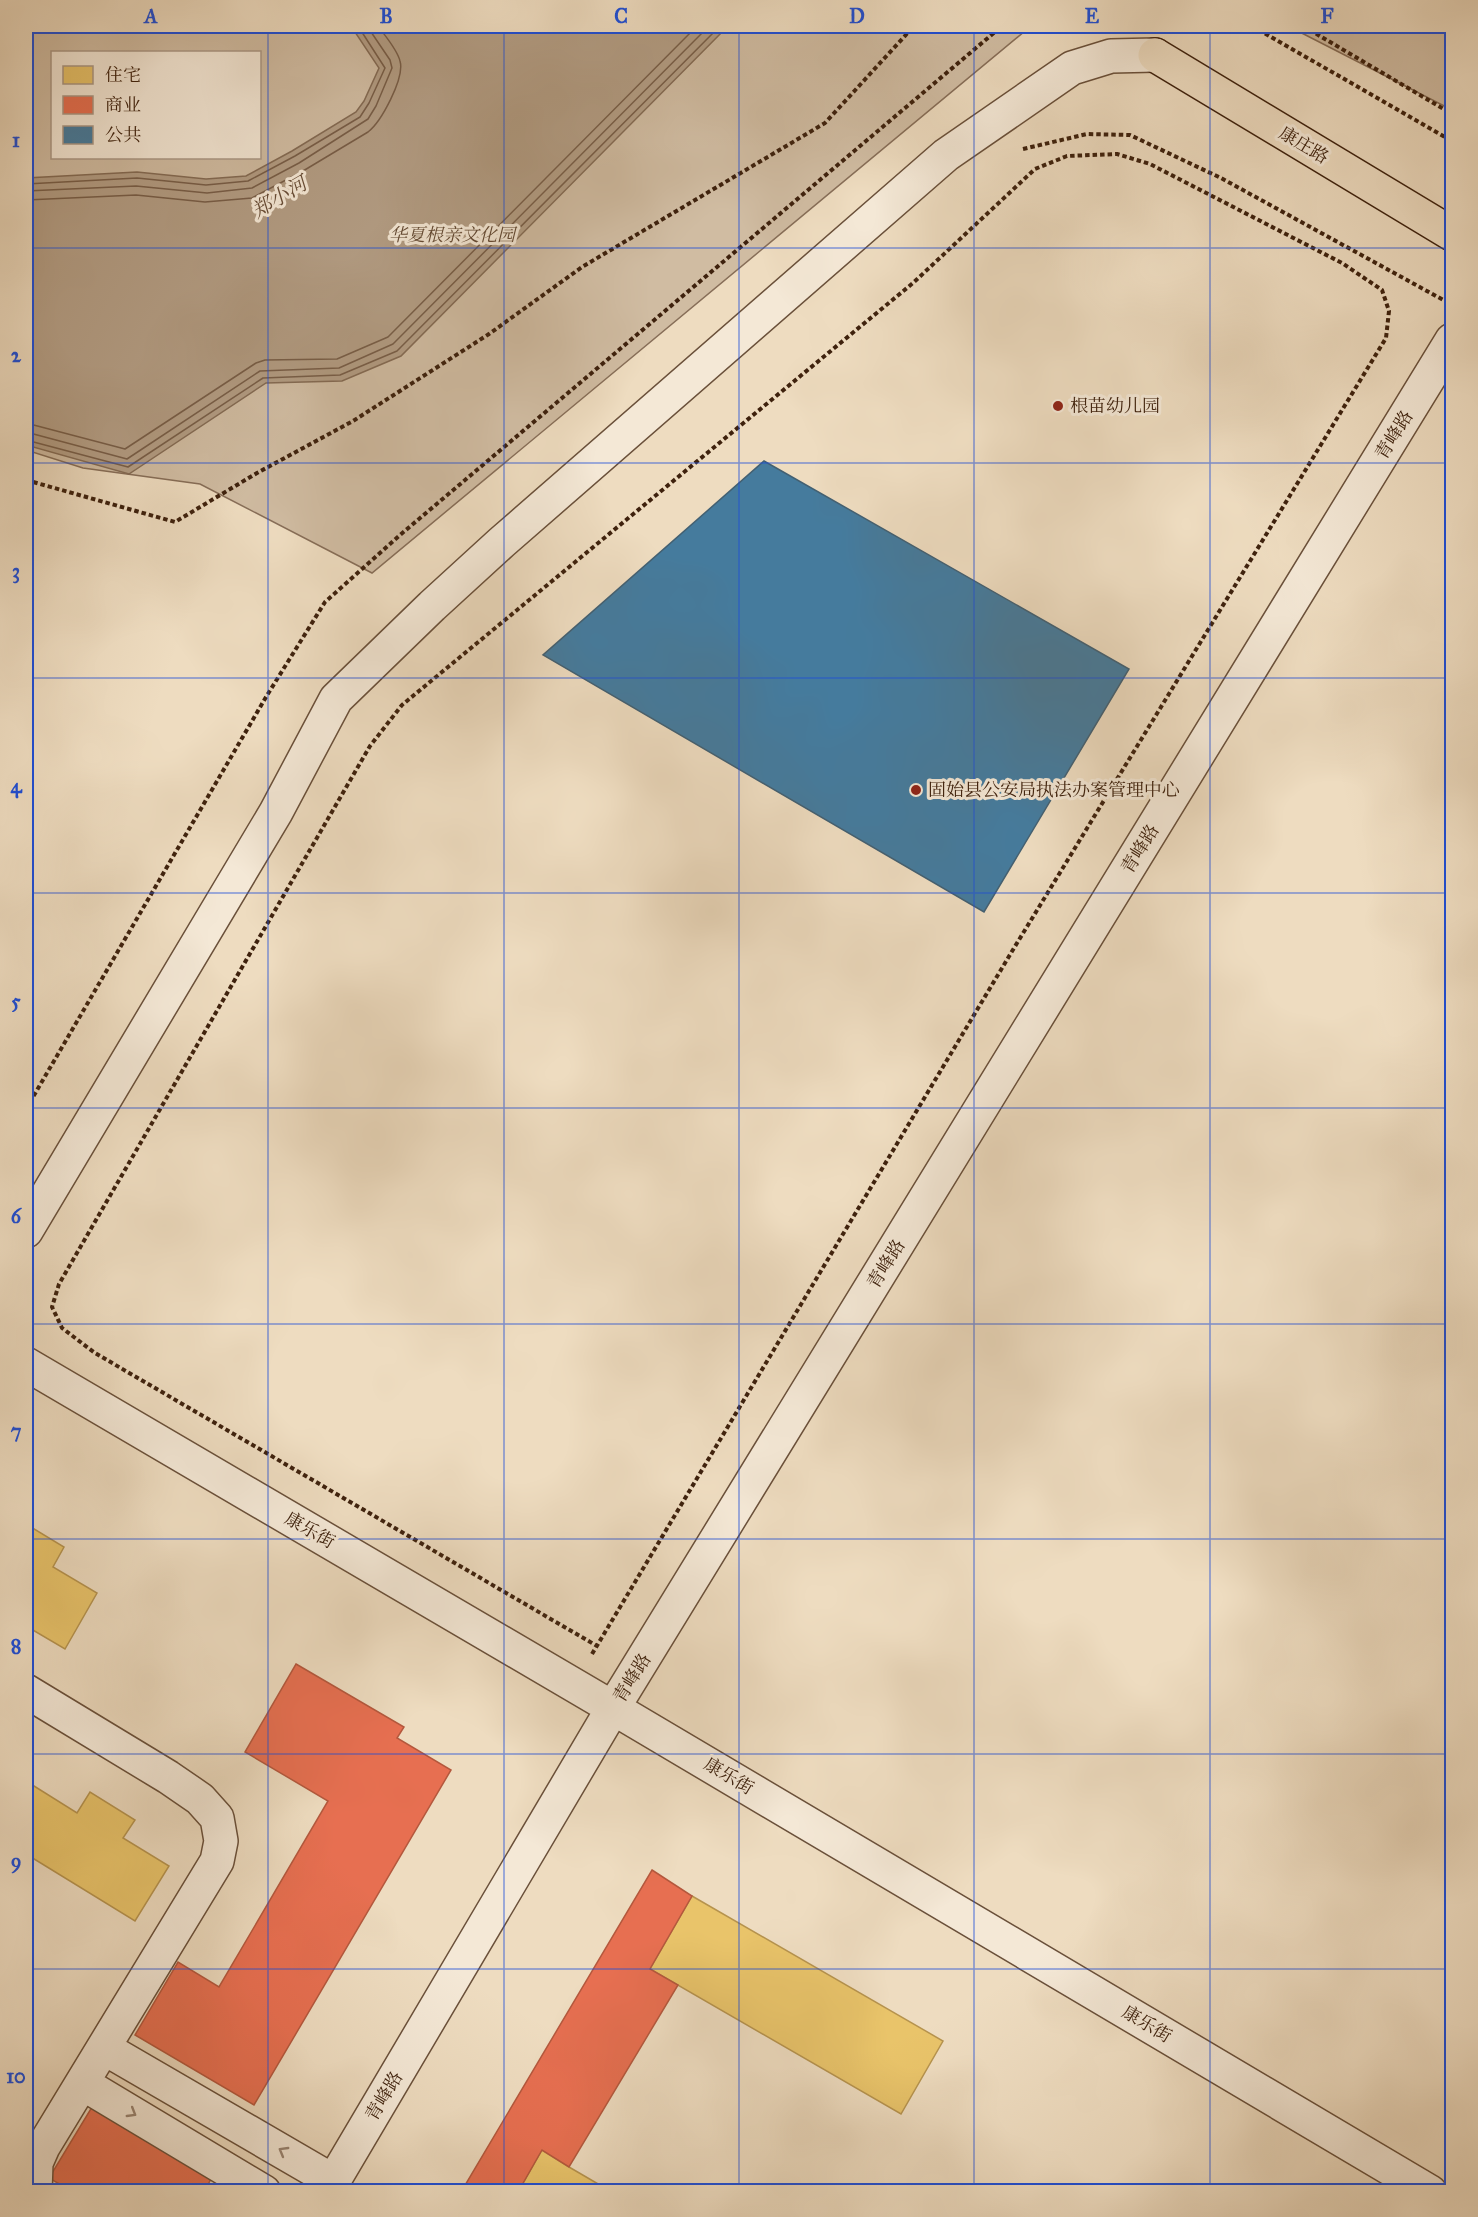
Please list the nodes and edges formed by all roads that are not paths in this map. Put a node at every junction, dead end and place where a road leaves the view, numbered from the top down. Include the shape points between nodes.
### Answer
1 (1155, 55) joint
2 (1452, 234) edge
3 (1452, 340) edge
4 (26, 1231) edge
5 (26, 1364) edge
6 (26, 1691) edge
7 (613, 1708) junction
8 (104, 2048) junction
9 (82, 2083) junction
10 (330, 2186) edge
11 (35, 2192) edge
12 (264, 2192) edge
13 (1430, 2192) edge

1 - 2 main road, 康庄路
1 - 4 street via 1111,56 1072,68 946,155 502,542 336,699 276,812
3 - 7 street, 青峰路
5 - 7 street, 康乐街
6 - 8 street via 168,1777 200,1799 217,1818 221,1841 217,1862
7 - 10 street, 青峰路
7 - 13 street, 康乐街
8 - 9 street
10 -> 8 street
9 - 11 street via 36,2163
9 -> 12 street

